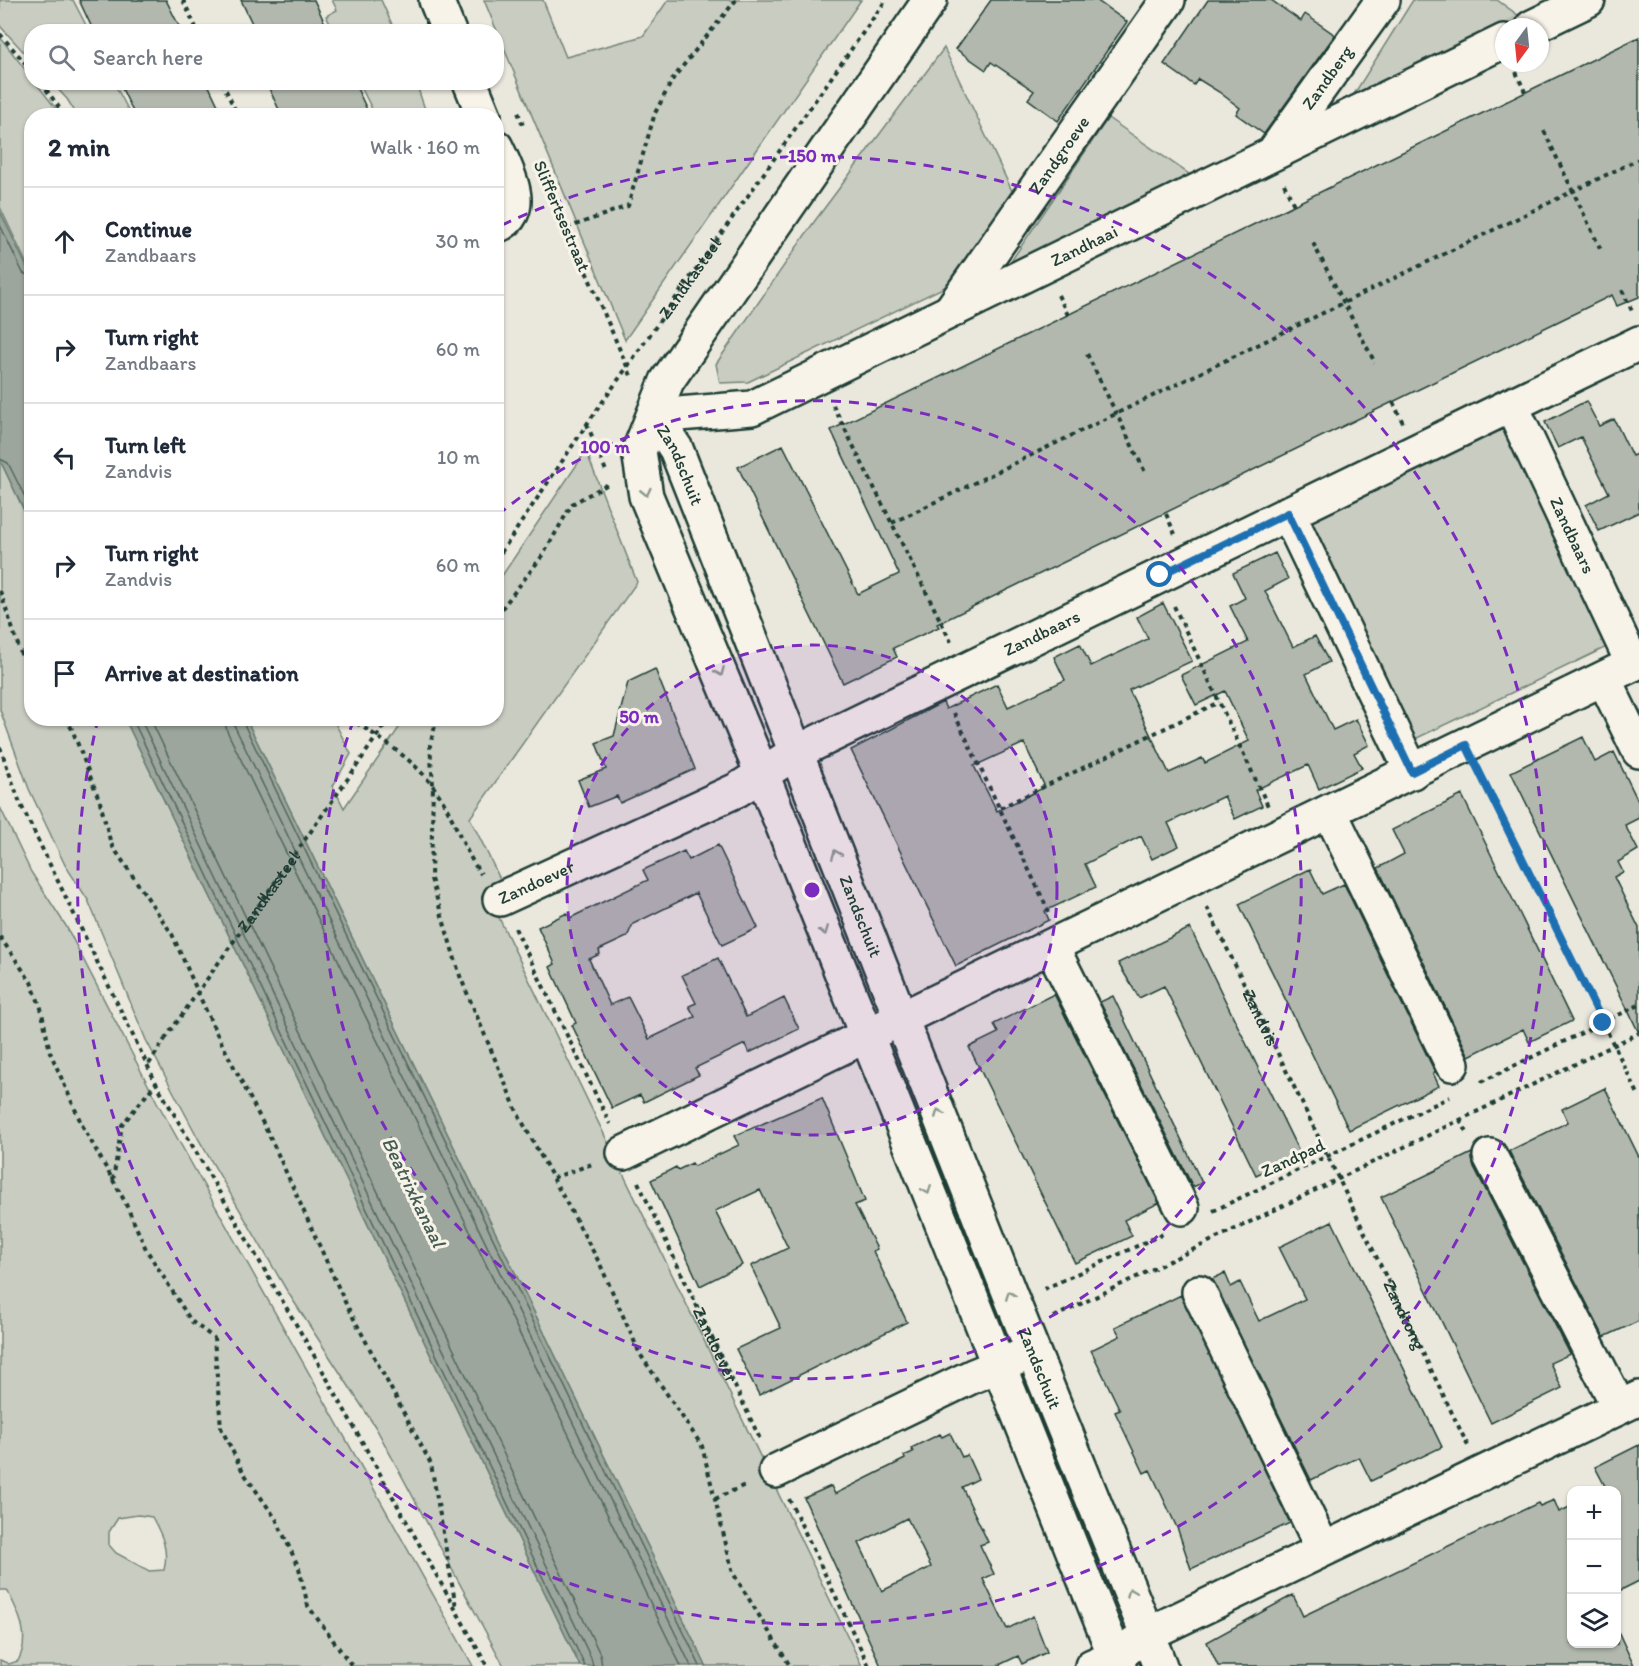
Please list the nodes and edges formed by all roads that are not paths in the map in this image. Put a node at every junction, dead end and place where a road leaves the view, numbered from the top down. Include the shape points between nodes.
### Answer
1 (436, 0) edge
2 (930, 0) edge
3 (1168, 0) edge
4 (1383, 0) edge
5 (1588, 0) edge
6 (1549, 19) edge
7 (446, 24) edge
8 (1495, 45) edge
9 (473, 90) edge
10 (481, 108) edge
11 (1273, 154) junction
12 (504, 166) edge
13 (504, 222) edge
14 (950, 311) junction
15 (1639, 343) edge
16 (1511, 405) junction
17 (654, 416) junction
18 (1288, 513) junction
19 (1636, 663) edge
20 (1604, 679) junction
21 (1639, 751) edge
22 (795, 753) junction
23 (1412, 772) junction
24 (762, 774) junction
25 (1330, 812) junction
26 (500, 899) road end
27 (1058, 944) junction
28 (903, 1020) junction
29 (866, 1038) junction
30 (1461, 1081) road end
31 (624, 1153) road end
32 (1490, 1156) dead end
33 (1187, 1217) road end
34 (1199, 1292) dead end
35 (1024, 1328) junction
36 (999, 1366) junction
37 (1632, 1405) edge
38 (776, 1471) road end
39 (1323, 1549) junction
40 (1148, 1634) junction
41 (1109, 1663) edge
42 (1160, 1666) edge

1 - 7 street
2 - 17 street via 667,381
3 - 14 street, Zandgroeve
4 - 11 street, Zandberg
5 - 6 street
8 - 11 street, Zandhaai
9 - 10 street
11 - 14 street, Zandhaai
12 - 13 street via 515,201
14 - 17 street, Zandhaai via 752,408
15 - 16 street, Zandbaars
16 - 18 street, Zandbaars
16 - 19 street, Zandbaars
17 - 22 street, Zandschuit via 676,449
17 -> 24 street, Zandschuit via 639,451 646,496
18 - 22 street, Zandbaars
18 - 23 street
19 - 20 street
20 - 21 street
20 - 23 street
22 - 24 street, Zandoever
28 -> 22 street, Zandschuit
23 - 25 street
24 - 26 street, Zandoever via 737,790
24 -> 29 street, Zandschuit
25 - 27 street
25 - 30 street
27 - 28 street
27 - 33 street
28 - 29 street
35 -> 28 street, Zandschuit
29 - 31 street
29 -> 36 street, Zandschuit
32 - 37 street
34 - 39 street
35 - 36 street
40 -> 35 street, Zandschuit
36 - 38 street
36 - 41 street, Zandschuit
37 - 39 street
39 - 40 street
40 - 41 street
40 - 42 street, Zandschuit

